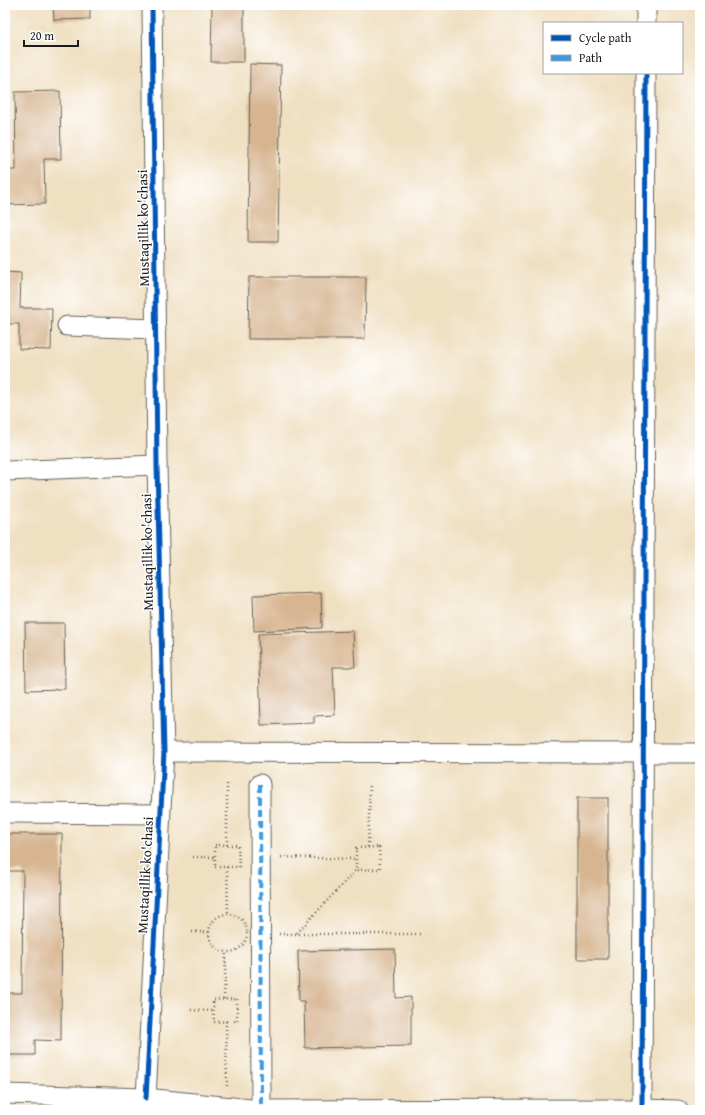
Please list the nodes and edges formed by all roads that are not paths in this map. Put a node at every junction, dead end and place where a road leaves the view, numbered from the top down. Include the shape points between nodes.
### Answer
1 (152, 5) edge
2 (646, 5) edge
3 (646, 22) edge
4 (646, 74) edge
5 (67, 326) dead end
6 (156, 329) junction
7 (157, 465) junction
8 (5, 471) edge
9 (164, 752) junction
10 (643, 753) junction
11 (700, 753) edge
12 (260, 784) dead end
13 (5, 812) edge
14 (160, 814) junction
15 (5, 1094) edge
16 (146, 1103) edge
17 (261, 1110) edge
18 (642, 1110) edge
19 (678, 1110) edge

1 - 6 street, Mustaqillik ko'chasi
2 - 3 street
4 - 10 street
5 - 6 street
6 - 7 street, Mustaqillik ko'chasi
7 - 8 street
7 - 9 street, Mustaqillik ko'chasi
9 - 10 street
9 - 14 street, Mustaqillik ko'chasi
10 - 11 street
10 - 18 street
12 - 17 street via 260,857 253,934
13 - 14 street
14 - 16 street, Mustaqillik ko'chasi
15 - 16 street
16 - 17 street
17 - 18 street
18 - 19 street

